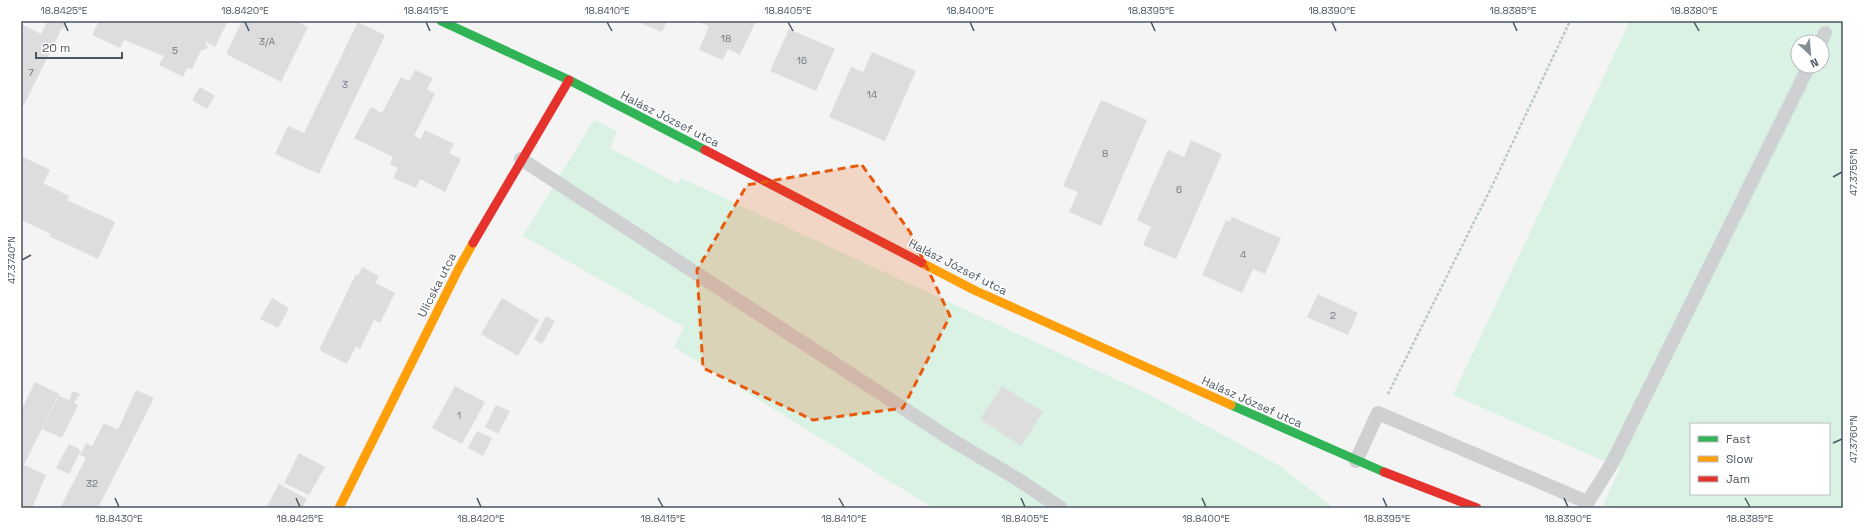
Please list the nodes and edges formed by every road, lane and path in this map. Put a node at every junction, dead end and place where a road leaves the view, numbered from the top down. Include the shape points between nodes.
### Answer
1 (441, 21) edge
2 (1570, 21) edge
3 (1805, 74) edge
4 (570, 80) junction
5 (521, 159) junction
6 (1378, 413) junction
7 (1356, 461) junction
8 (1586, 505) edge
9 (339, 508) edge
10 (1061, 508) edge
11 (1477, 508) edge

1 - 4 street, Halász József utca
2 - 6 path via 1495,180
3 - 8 lane via 1611,465
4 - 5 street, Ulicska utca
4 - 7 street, Halász József utca via 976,291
5 - 9 street, Ulicska utca via 459,268
5 - 10 lane via 949,438
6 - 7 lane
6 - 8 lane
7 - 11 street, Halász József utca

